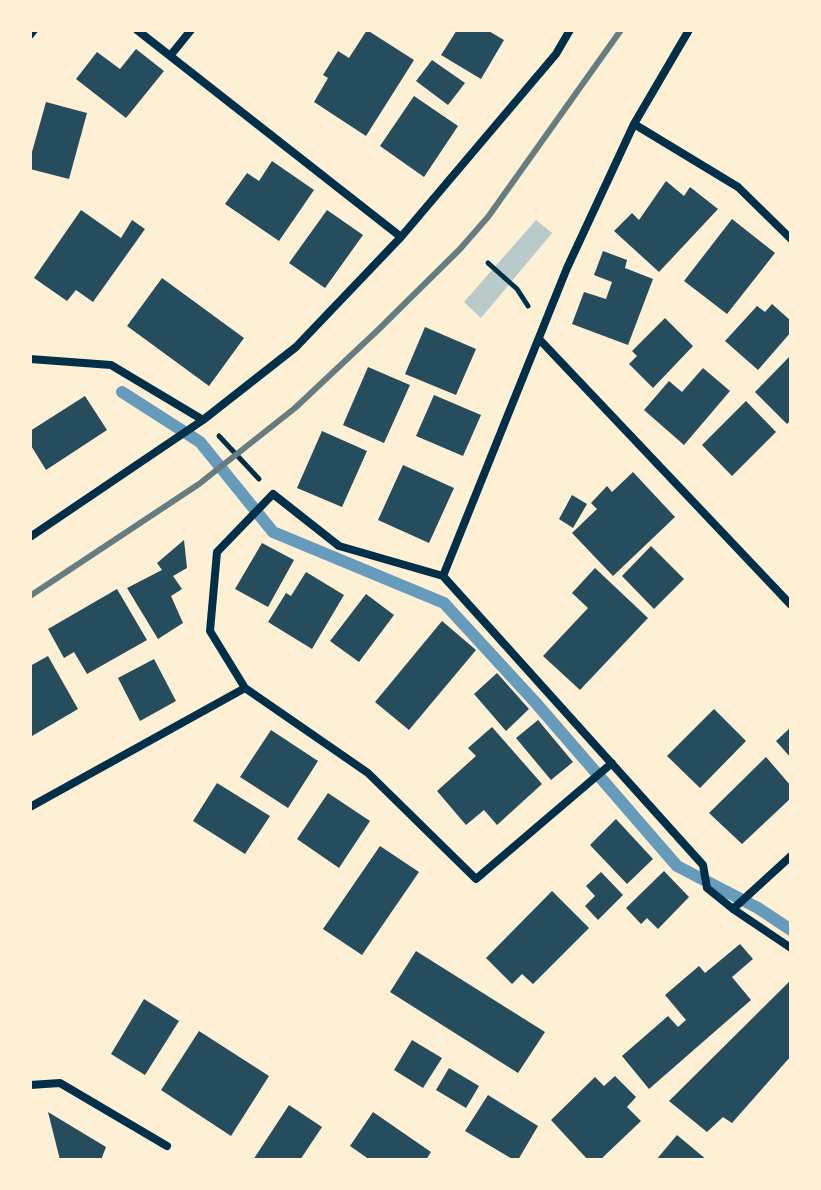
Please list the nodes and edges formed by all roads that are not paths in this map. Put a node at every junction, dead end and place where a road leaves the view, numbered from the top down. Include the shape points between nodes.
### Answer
1 (137, 30) edge
2 (191, 30) edge
3 (570, 30) edge
4 (689, 30) edge
5 (170, 56) junction
6 (634, 124) junction
7 (401, 237) junction
8 (791, 239) edge
9 (539, 339) junction
10 (30, 359) edge
11 (203, 420) junction
12 (30, 537) edge
13 (443, 576) junction
14 (791, 605) edge
15 (245, 688) junction
16 (612, 763) junction
17 (30, 807) edge
18 (791, 856) edge
19 (733, 909) junction
20 (791, 948) edge
21 (30, 1085) edge
22 (167, 1146) dead end

1 - 5 street
2 - 5 street
3 - 7 street via 556,54
4 - 6 street
5 - 7 street
6 - 8 street via 738,187
6 - 9 street
7 - 11 street via 296,347
9 - 13 street
9 - 14 street
10 - 11 street via 111,365
11 - 12 street
13 - 15 street via 339,546 273,494 217,552 210,631
13 - 16 street
15 - 16 street via 368,773 476,879
15 - 17 street
16 - 19 street via 703,865 707,888
18 - 19 street
19 - 20 street
21 - 22 street via 60,1083

